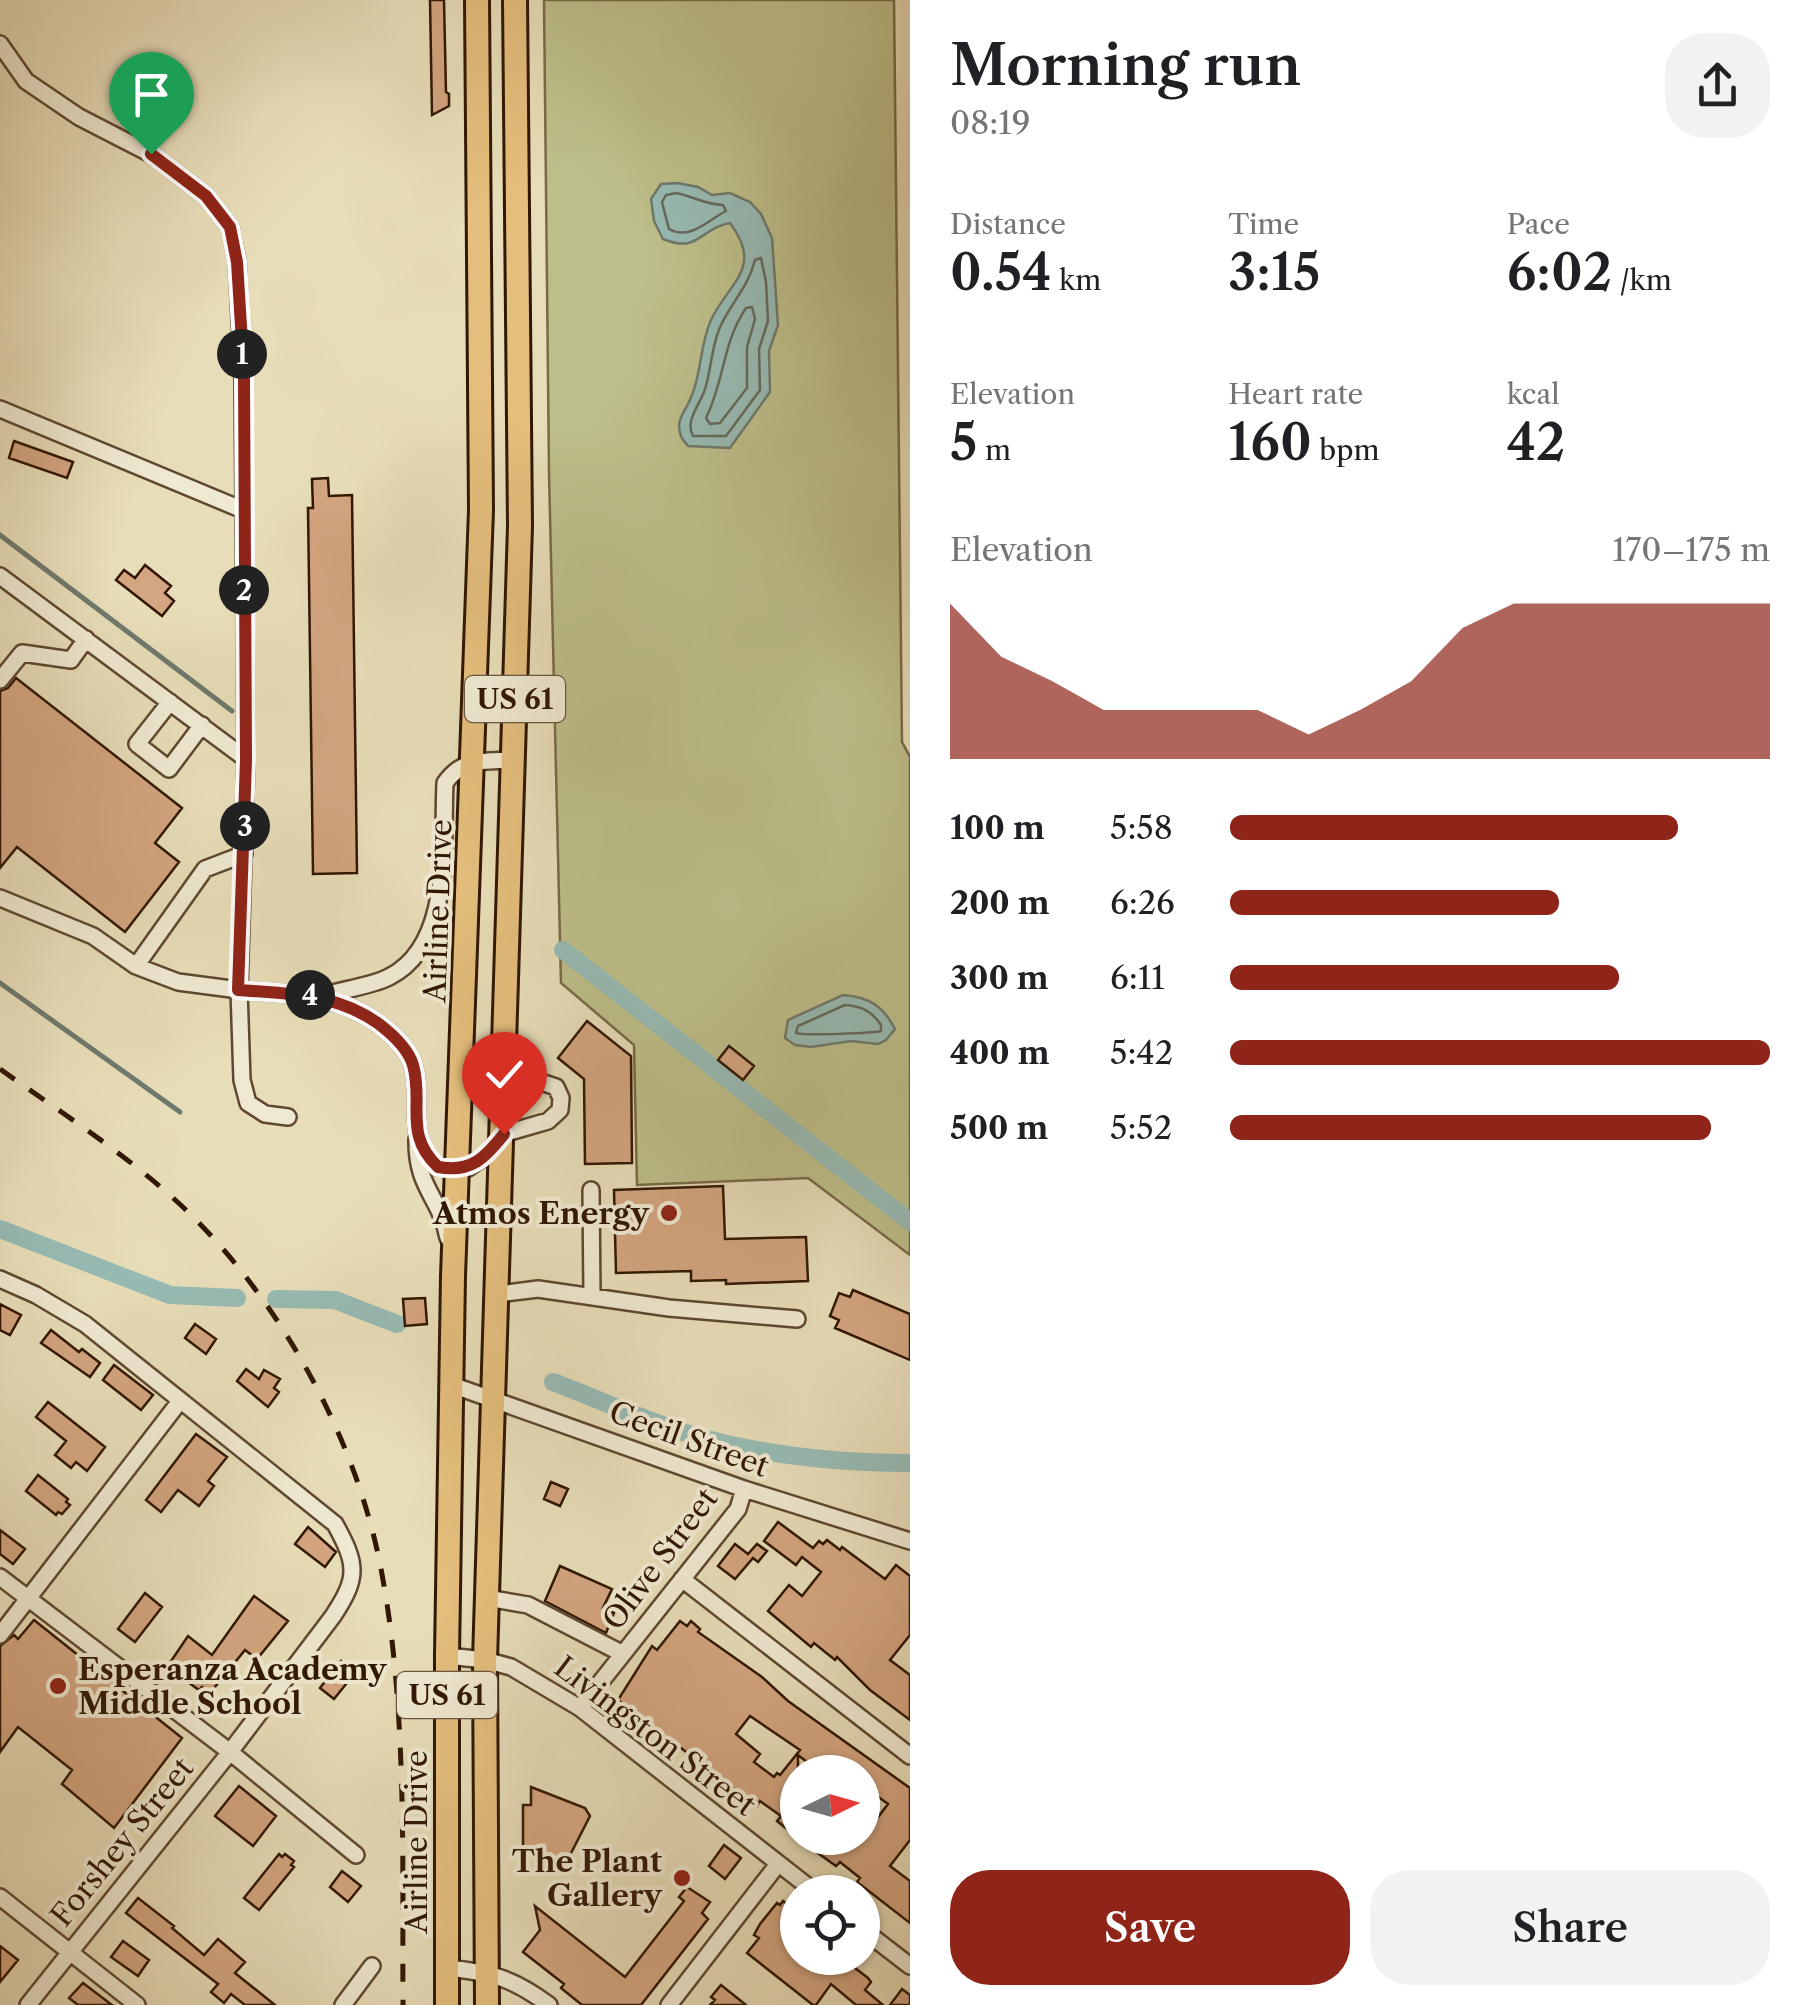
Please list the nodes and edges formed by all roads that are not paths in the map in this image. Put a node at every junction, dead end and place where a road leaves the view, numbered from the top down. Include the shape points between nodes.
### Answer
1 (478, 0) edge
2 (515, 0) edge
3 (0, 44) edge
4 (0, 409) edge
5 (244, 510) junction
6 (0, 576) edge
7 (86, 639) junction
8 (0, 680) edge
9 (170, 702) junction
10 (202, 725) junction
11 (246, 760) junction
12 (514, 760) junction
13 (474, 763) junction
14 (244, 854) junction
15 (0, 898) edge
16 (136, 966) junction
17 (238, 990) junction
18 (321, 996) junction
19 (505, 1070) junction
20 (288, 1117) dead end
21 (504, 1134) junction
22 (416, 1135) junction
23 (457, 1169) junction
24 (591, 1190) dead end
25 (454, 1276) junction
26 (0, 1280) edge
27 (498, 1294) junction
28 (592, 1297) junction
29 (797, 1319) dead end
30 (452, 1384) junction
31 (493, 1397) junction
32 (180, 1402) junction
33 (744, 1489) junction
34 (910, 1537) edge
35 (0, 1577) edge
36 (682, 1579) junction
37 (26, 1598) junction
38 (487, 1598) junction
39 (0, 1635) edge
40 (623, 1654) junction
41 (447, 1656) junction
42 (485, 1660) junction
43 (580, 1708) junction
44 (230, 1752) junction
45 (910, 1756) edge
46 (356, 1855) dead end
47 (778, 1864) junction
48 (793, 1875) edge
49 (0, 1897) edge
50 (880, 1943) edge
51 (70, 1952) junction
52 (372, 1966) dead end
53 (910, 1966) edge
54 (446, 1968) junction
55 (486, 1971) junction
56 (28, 2005) edge
57 (137, 2005) edge
58 (343, 2005) edge
59 (447, 2005) edge
60 (487, 2005) edge
61 (549, 2005) edge
62 (669, 2005) edge

1 - 13 highway, Airline Drive / US 61 via 481,510
2 - 12 highway, US 61 via 520,526
3 - 5 street via 26,81 151,154 206,196 230,227 244,374
4 - 5 street
5 - 11 street
6 - 7 street
7 - 8 street via 71,660 22,653
7 - 9 street
9 - 10 street
9 - 10 street via 136,744 169,769
10 - 11 street
11 - 14 street
12 - 13 street
12 - 19 highway, US 61
13 - 18 street via 455,768 445,783 439,909 427,936 389,978
13 - 23 highway, Airline Drive / US 61
14 - 16 street via 205,869
14 - 17 street
15 - 16 street via 93,936
16 - 17 street via 178,982
17 - 18 street
17 - 20 street via 248,1104
18 - 22 street via 359,1010 396,1037 413,1065
19 - 21 highway, US 61
19 - 21 street via 556,1087 561,1098 560,1110 548,1121
21 - 23 street via 478,1162
21 - 27 highway, US 61
22 - 23 street via 438,1167
22 - 25 street via 419,1175 445,1222
23 - 25 highway, Airline Drive / US 61
24 - 28 street
25 - 30 highway, Airline Drive / US 61
26 - 32 street via 57,1306
27 - 28 street via 538,1289
27 - 31 highway, US 61
28 - 29 street
30 - 31 street, Cecil Street
30 - 41 highway, Airline Drive / US 61
31 - 33 street, Cecil Street
31 - 38 highway, US 61
32 - 37 street
32 - 44 street, Forshey Street via 335,1524 353,1563 348,1593
33 - 34 street, Cecil Street
33 - 36 street, Olive Street via 738,1509
35 - 37 street
36 - 40 street, Olive Street
36 - 45 street
37 - 39 street
37 - 44 street
38 - 40 street via 528,1605
38 - 42 highway, US 61
40 - 43 street, Olive Street
41 - 42 street, Livingston Street
41 - 54 highway, Airline Drive / US 61
42 - 43 street, Livingston Street via 521,1672
42 - 55 highway, US 61
43 - 47 street, Livingston Street
44 - 46 street
44 - 51 street, Forshey Street
47 - 48 street, Livingston Street
47 - 62 street
49 - 51 street
50 - 53 street
51 - 56 street, Forshey Street
51 - 57 street
52 - 58 street
54 - 55 street
54 - 59 highway, Airline Drive / US 61
55 - 60 highway, US 61
55 - 61 street

